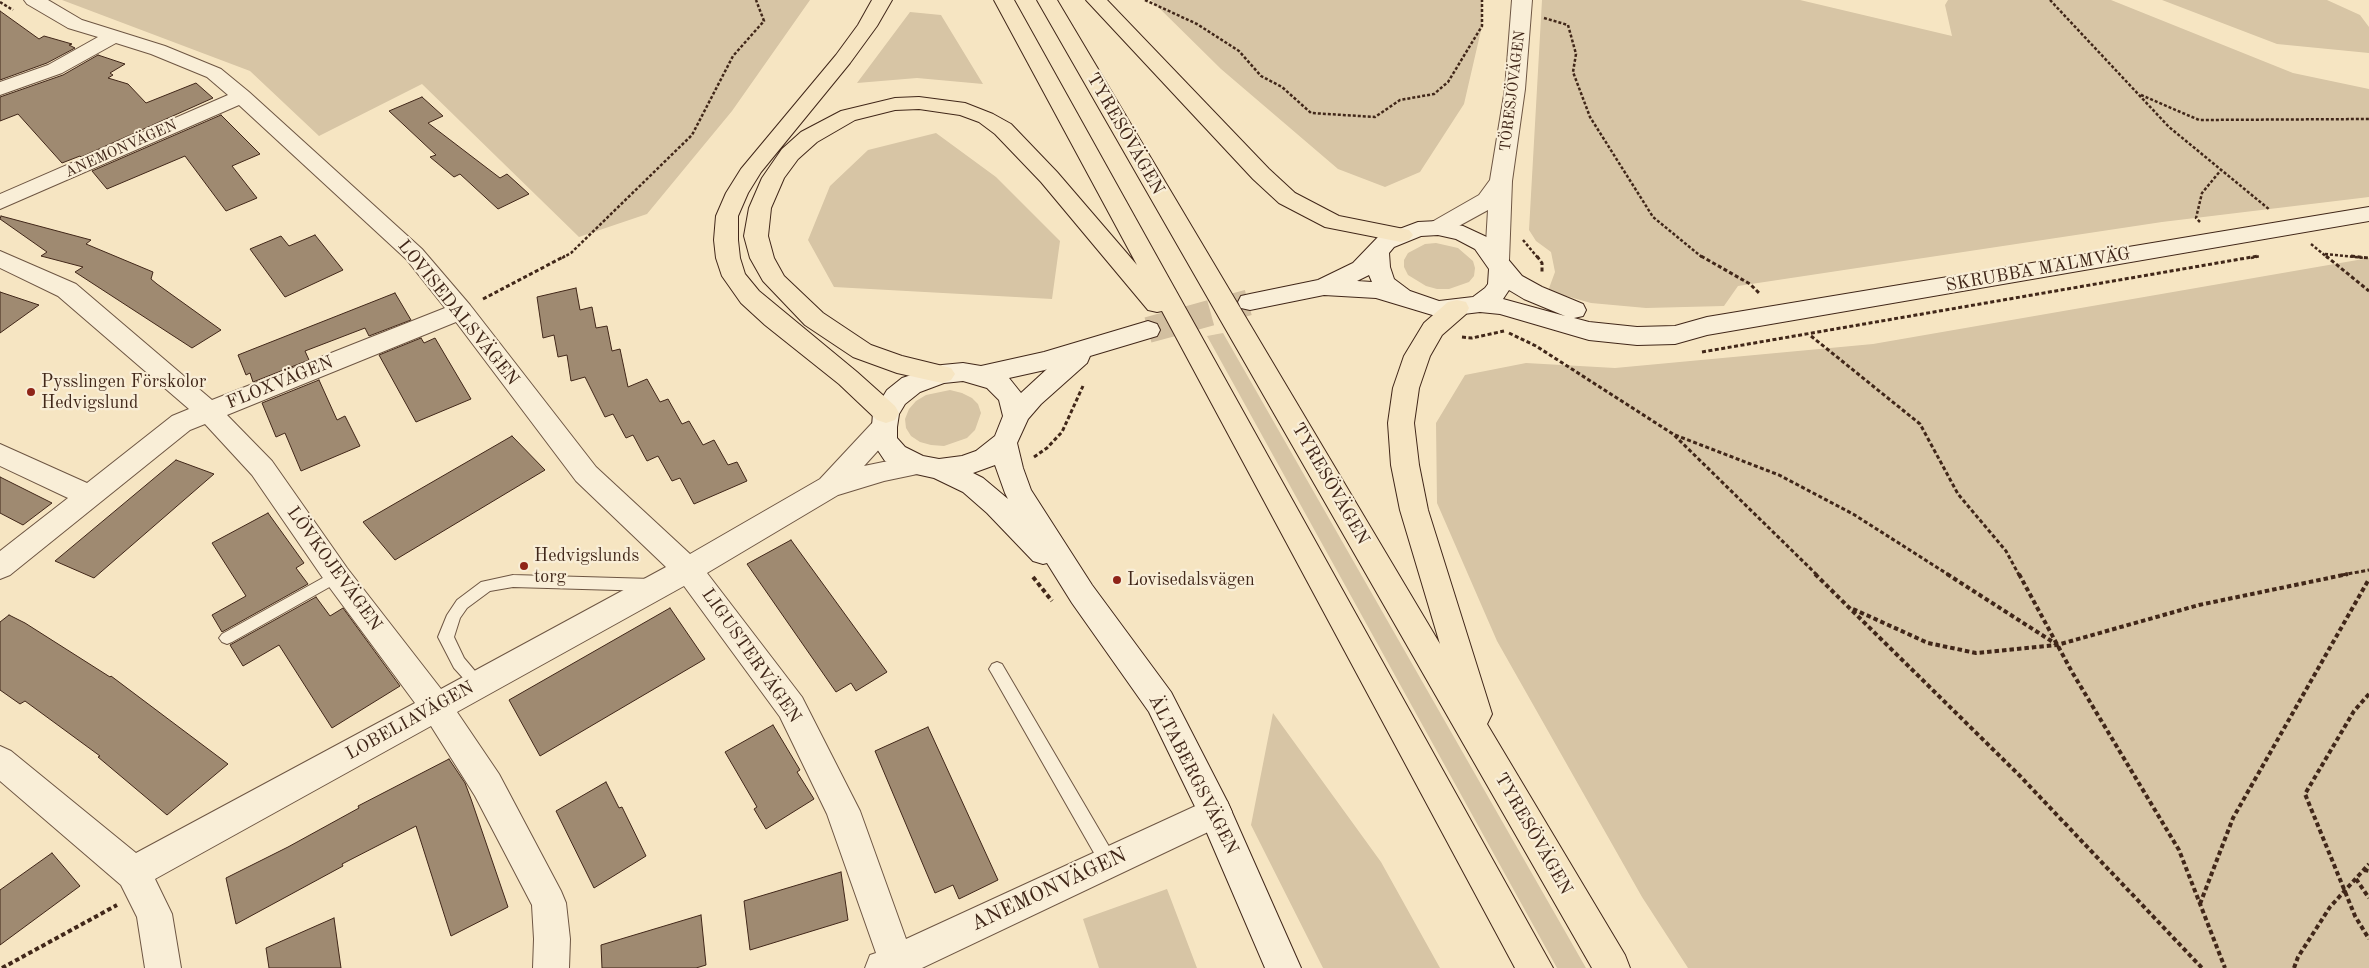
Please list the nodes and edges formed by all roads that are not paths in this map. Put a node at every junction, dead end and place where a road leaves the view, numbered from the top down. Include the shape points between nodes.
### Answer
1 (882, 0) edge
2 (1004, 0) edge
3 (1047, 0) edge
4 (1096, 0) edge
5 (1522, 0) edge
6 (24, 5) edge
7 (115, 36) junction
8 (0, 89) edge
9 (242, 96) junction
10 (1501, 181) junction
11 (0, 202) edge
12 (2369, 214) edge
13 (1438, 228) junction
14 (1401, 235) junction
15 (1378, 253) junction
16 (0, 259) edge
17 (1499, 264) junction
18 (1324, 287) junction
19 (1401, 297) junction
20 (1250, 302) tunnel mouth
21 (1526, 302) junction
22 (1468, 306) junction
23 (460, 311) junction
24 (1148, 330) tunnel mouth
25 (1087, 350) junction
26 (1199, 356) junction
27 (942, 374) junction
28 (981, 375) junction
29 (208, 412) junction
30 (1016, 416) junction
31 (885, 420) junction
32 (0, 454) edge
33 (1006, 456) junction
34 (928, 467) junction
35 (829, 487) junction
36 (90, 496) junction
37 (0, 567) edge
38 (688, 570) junction
39 (337, 576) junction
40 (661, 585) junction
41 (1067, 598) junction
42 (227, 638) dead end
43 (997, 670) dead end
44 (478, 684) junction
45 (436, 707) junction
46 (0, 761) edge
47 (1490, 761) junction
48 (1215, 812) junction
49 (1108, 861) junction
50 (138, 882) junction
51 (893, 966) edge
52 (163, 968) edge
53 (551, 968) edge
54 (1283, 968) edge
55 (1535, 968) edge
56 (1612, 968) edge

1 - 31 highway via 843,59 752,169 728,216 726,240 734,276 750,296 848,378
2 - 26 highway
3 - 47 highway, TYRESÖVÄGEN
4 - 14 highway via 1287,198 1333,222
5 - 10 street, TÖRESJÖVÄGEN via 1515,90
6 - 7 street, LOVISEDALSVÄGEN
7 - 8 street via 55,69
7 - 9 street, LOVISEDALSVÄGEN via 214,73
9 - 11 street, ANEMONVÄGEN
9 - 23 street, LOVISEDALSVÄGEN via 414,254
10 - 13 street, TÖRESJÖVÄGEN via 1487,200
10 - 17 street, TÖRESJÖVÄGEN
12 - 21 street, SKRUBBA MALMVÄG via 1707,326 1675,335 1637,336 1589,331
13 - 14 street via 1418,229
13 - 17 street via 1463,233 1484,244
14 - 15 street via 1386,242
15 - 18 street via 1361,269
15 - 19 street via 1378,267 1384,283
16 - 29 street, LÖVKOJEVÄGEN via 67,290
17 - 21 street, SKRUBBA MALMVÄG
17 - 22 street via 1500,284 1494,294
18 - 19 street via 1376,290
18 - 20 street
19 - 22 street via 1439,309
21 - 22 street, SKRUBBA MALMVÄG
22 - 47 highway via 1433,329 1417,356 1406,388 1401,423 1414,510
23 - 29 street, FLOXVÄGEN
23 - 38 street, LOVISEDALSVÄGEN via 586,474
24 - 25 street
25 - 28 street
25 - 30 street via 1046,383
26 - 27 highway via 1097,231 1002,129 965,109 943,105 895,104 848,115 809,137 790,154 773,178 760,208 756,236 762,258 775,281 814,319 862,352
26 - 55 highway
27 - 28 street via 964,372
27 - 31 street via 912,384 896,397
28 - 30 street via 996,381 1006,390
29 - 36 street, FLOXVÄGEN via 181,423
29 - 39 street, LÖVKOJEVÄGEN via 262,468
30 - 33 street
31 - 34 street via 884,440 895,454
31 - 35 street
32 - 36 street
33 - 34 street via 986,458 963,466
33 - 41 street, ÄLTABERGSVÄGEN
34 - 35 street via 884,471
34 - 41 street, ÄLTABERGSVÄGEN via 972,485 996,505
35 - 38 street
36 - 37 street, FLOXVÄGEN
38 - 40 street, LOBELIAVÄGEN
38 - 51 street, LIGUSTERVÄGEN via 791,708 843,811
39 - 42 lane
39 - 45 street, LÖVKOJEVÄGEN
40 - 44 street, LOBELIAVÄGEN
40 - 44 lane via 513,581 486,586 462,604 446,637 459,663
41 - 48 street, ÄLTABERGSVÄGEN via 1160,702
43 - 49 lane
44 - 45 street, LOBELIAVÄGEN
45 - 50 street, LOBELIAVÄGEN
45 - 53 street, LÖVKOJEVÄGEN via 487,784 549,903
46 - 50 street
47 - 56 highway, TYRESÖVÄGEN
48 - 49 street, ANEMONVÄGEN
48 - 54 street, ÄLTABERGSVÄGEN
49 - 51 street, ANEMONVÄGEN
50 - 52 street via 154,914

